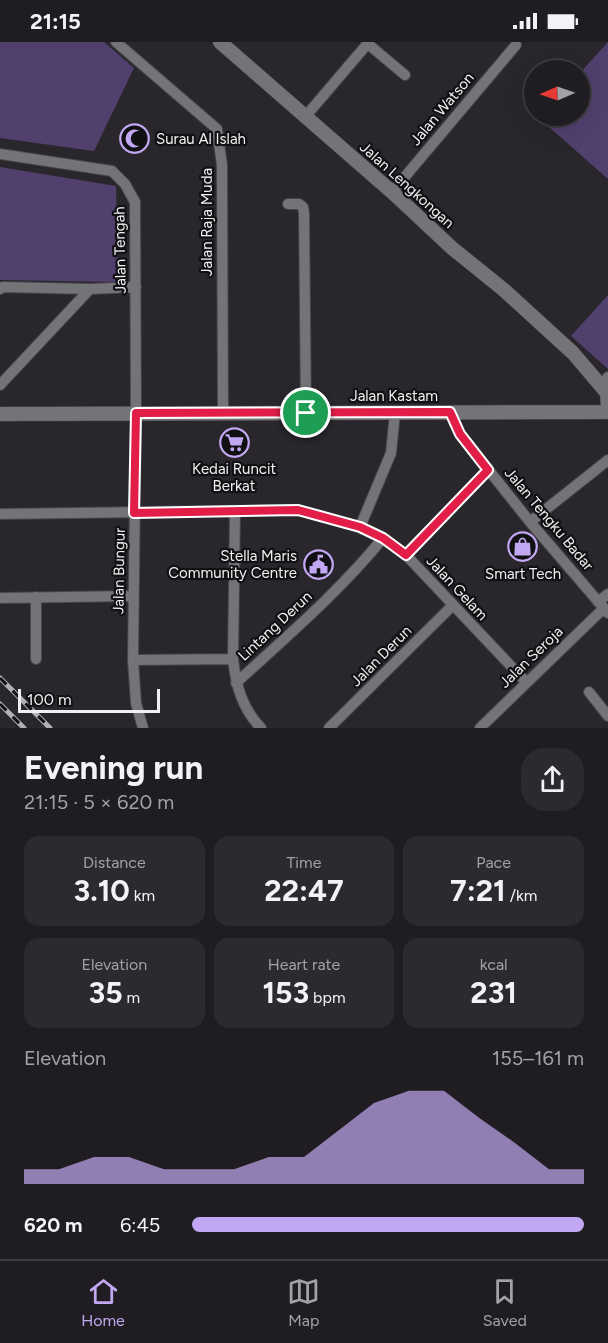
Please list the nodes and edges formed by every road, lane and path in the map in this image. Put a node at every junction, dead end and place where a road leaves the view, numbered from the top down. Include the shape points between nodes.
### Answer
1 (116, 42) edge
2 (220, 42) edge
3 (369, 43) edge
4 (516, 45) dead end
5 (405, 75) dead end
6 (305, 117) junction
7 (0, 154) edge
8 (392, 192) junction
9 (288, 204) dead end
10 (136, 287) junction
11 (0, 289) edge
12 (90, 289) junction
13 (573, 353) junction
14 (608, 377) edge
15 (0, 385) edge
16 (608, 407) edge
17 (450, 412) junction
18 (608, 412) edge
19 (136, 413) junction
20 (222, 413) junction
21 (306, 413) junction
22 (395, 413) junction
23 (0, 414) edge
24 (608, 460) edge
25 (488, 470) junction
26 (235, 511) junction
27 (134, 513) junction
28 (0, 514) edge
29 (530, 522) junction
30 (360, 527) junction
31 (383, 538) junction
32 (406, 555) junction
33 (608, 594) edge
34 (133, 596) junction
35 (36, 597) junction
36 (0, 598) edge
37 (453, 605) junction
38 (603, 608) edge
39 (36, 659) dead end
40 (233, 659) junction
41 (133, 660) junction
42 (526, 682) junction
43 (236, 683) junction
44 (589, 692) dead end
45 (608, 716) edge
46 (143, 728) edge
47 (261, 728) edge
48 (329, 728) edge
49 (480, 728) edge

1 - 20 street, Jalan Raja Muda via 217,129 222,165
2 - 6 street, Jalan Lengkongan
3 - 5 street
3 - 6 street
4 - 8 street, Jalan Watson
6 - 8 street, Jalan Lengkongan
7 - 10 street, Jalan Tengah via 112,171 135,202
8 - 13 street, Jalan Lengkongan
9 - 21 street via 298,204 304,213
10 - 12 street
10 - 19 street, Jalan Tengah
11 - 12 street
12 - 15 street
13 - 14 street, Jalan Lengkongan via 583,356
13 - 16 street, Jalan Lengkongan via 607,393
17 - 18 street, Jalan Kastam
17 - 22 street, Jalan Kastam
17 - 25 street, Jalan Tengku Badar via 460,434
19 - 20 street, Jalan Kastam
19 - 23 street, Jalan Kastam
19 - 27 street, Jalan Bungur
20 - 21 street, Jalan Kastam
21 - 22 street, Jalan Kastam
22 - 30 street via 391,453
24 - 29 street
25 - 29 street, Jalan Tengku Badar
25 - 32 street
26 - 27 street, Jalan Gelam
26 - 30 street, Jalan Gelam via 298,510
26 - 40 street
27 - 28 street, Jalan Gelam
27 - 34 street, Jalan Bungur
29 - 38 street, Jalan Tengku Badar
30 - 31 street, Jalan Gelam
31 - 32 street, Jalan Gelam
31 - 43 street, Lintang Derun via 318,607
32 - 37 street, Jalan Gelam
33 - 38 street, Jalan Seroja
34 - 35 street
34 - 41 street, Jalan Bungur
35 - 36 street
35 - 39 street
37 - 42 street, Jalan Gelam
37 - 48 street, Jalan Derun
38 - 42 street, Jalan Seroja
40 - 41 street
40 - 43 street
41 - 46 street, Jalan Bungur via 136,703
42 - 49 street, Jalan Seroja
43 - 47 street via 252,718
44 - 45 street

